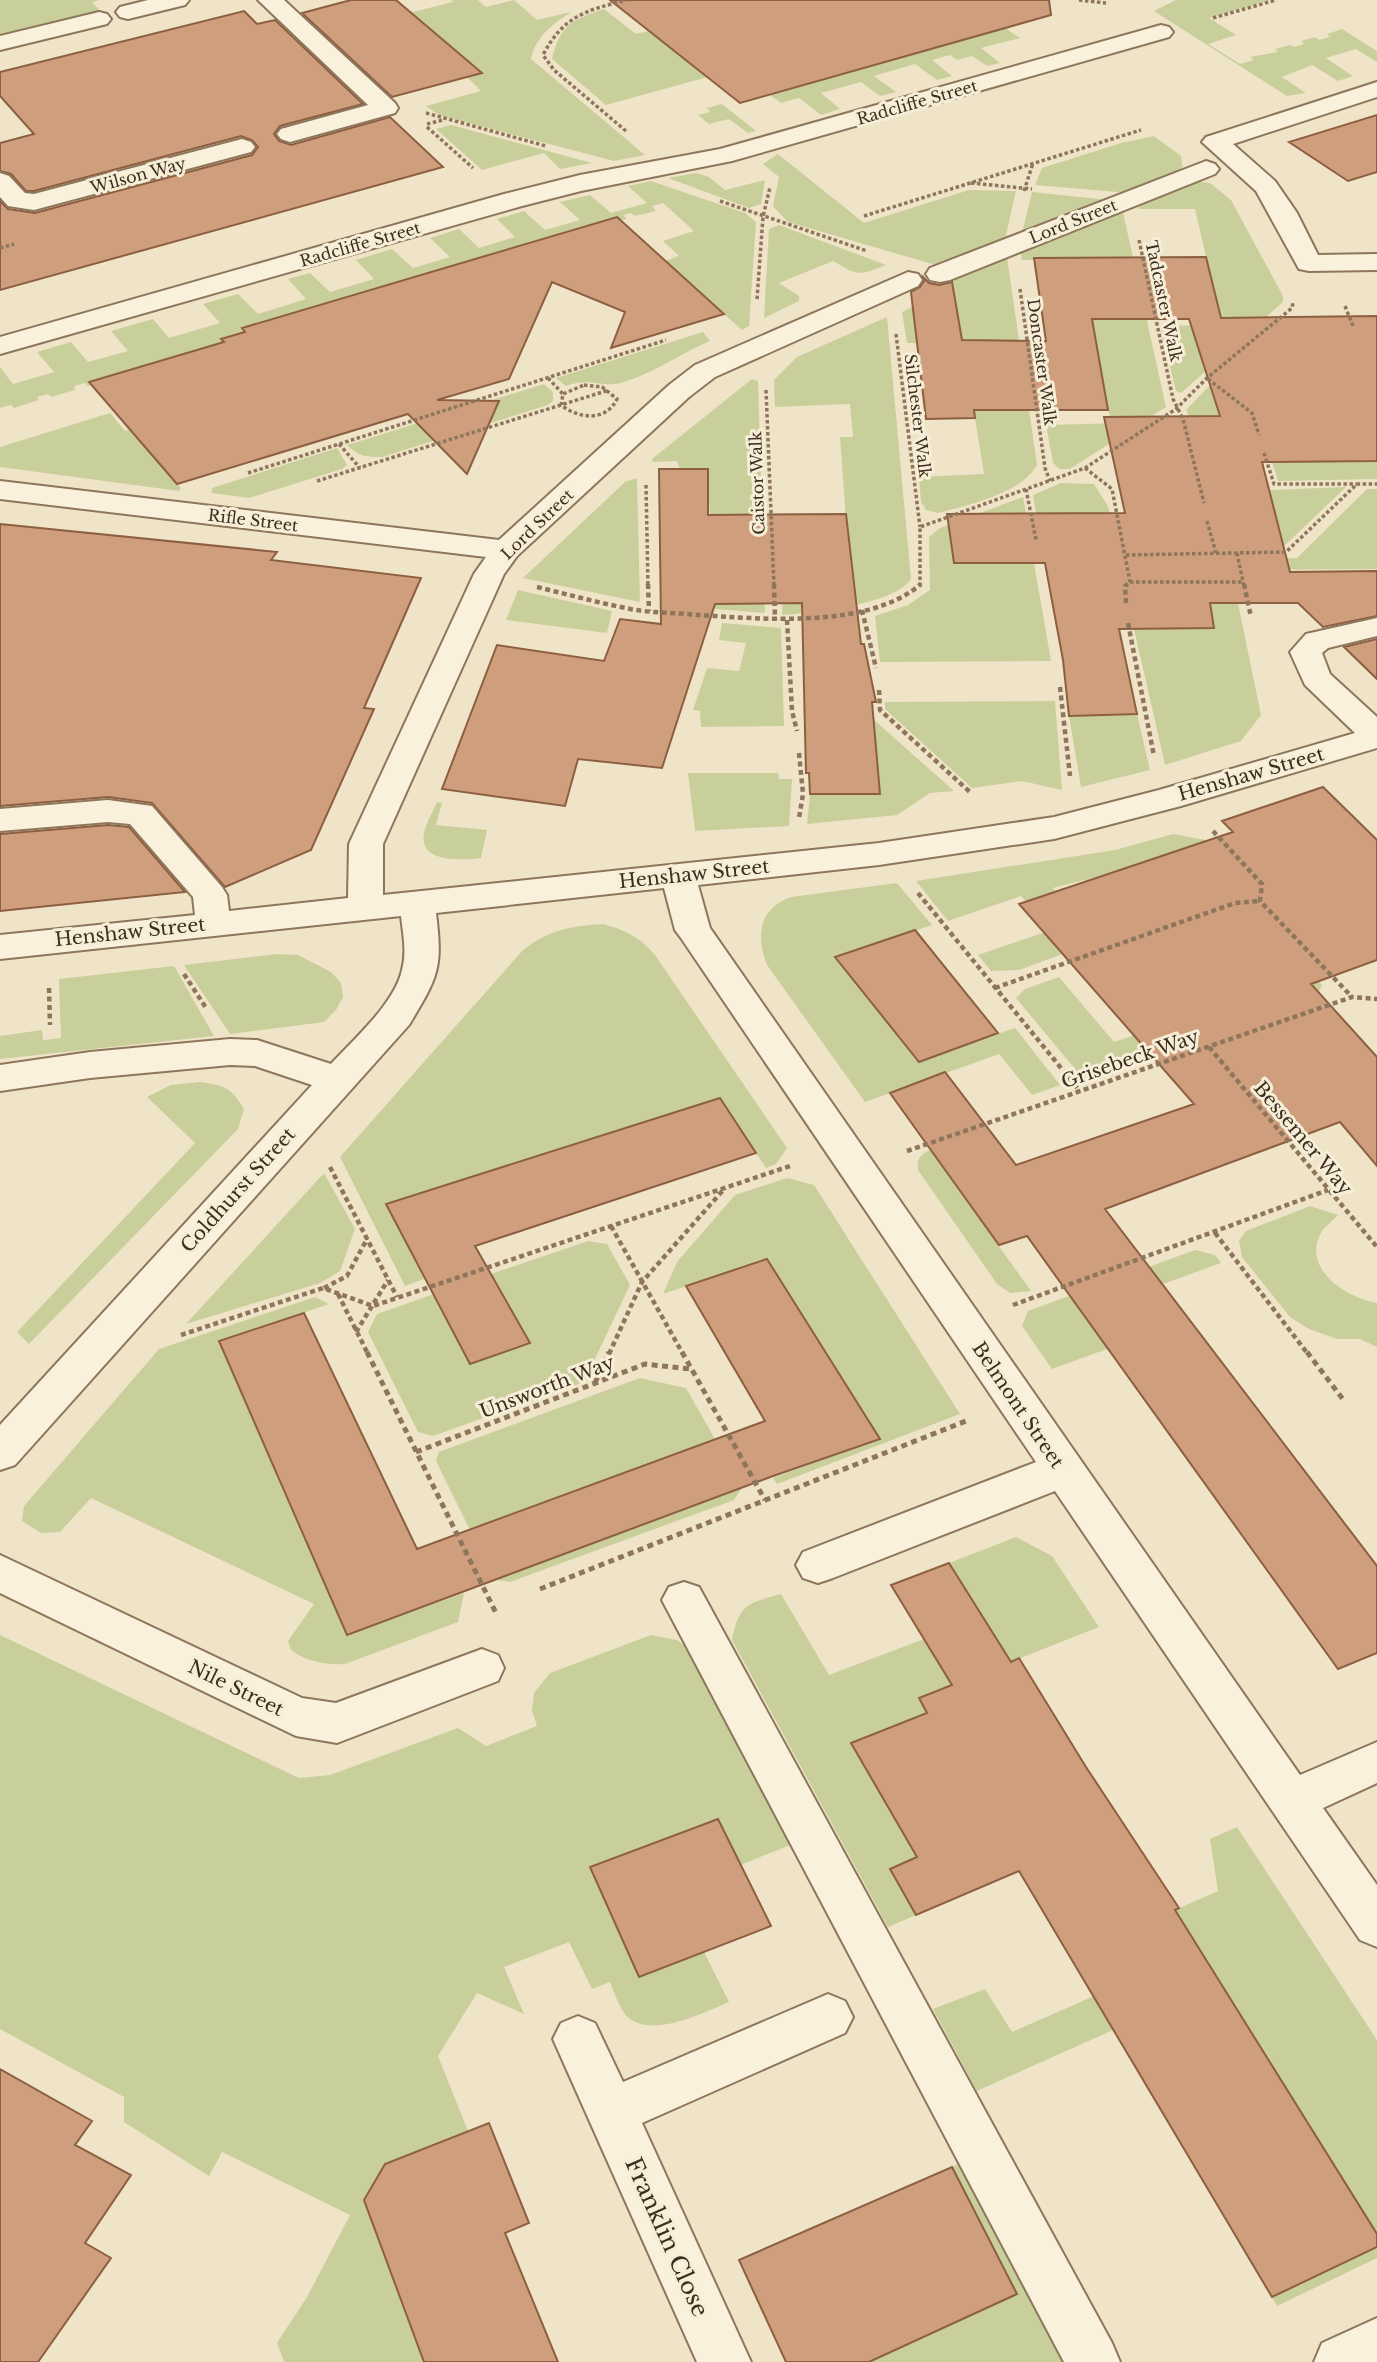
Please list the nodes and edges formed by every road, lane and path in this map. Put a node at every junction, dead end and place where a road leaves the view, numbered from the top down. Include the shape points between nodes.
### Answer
1 (177, 0) edge
2 (270, 0) edge
3 (626, 0) edge
4 (1276, 0) edge
5 (128, 12) dead end
6 (1213, 18) dead end
7 (99, 19) dead end
8 (1161, 32) dead end
9 (0, 43) edge
10 (1377, 89) edge
11 (1346, 99) junction
12 (419, 110) dead end
13 (1371, 114) dead end
14 (424, 125) dead end
15 (1141, 130) dead end
16 (290, 134) dead end
17 (242, 147) dead end
18 (548, 147) dead end
19 (723, 156) junction
20 (667, 166) junction
21 (1206, 169) dead end
22 (476, 171) dead end
23 (741, 174) dead end
24 (772, 178) dead end
25 (0, 181) edge
26 (715, 200) dead end
27 (1125, 200) junction
28 (864, 216) dead end
29 (763, 217) junction
30 (1013, 245) junction
31 (879, 254) dead end
32 (1377, 262) edge
33 (940, 274) dead end
34 (908, 281) dead end
35 (824, 285) dead end
36 (1293, 300) dead end
37 (1343, 300) dead end
38 (853, 304) junction
39 (756, 312) dead end
40 (1354, 328) dead end
41 (896, 334) dead end
42 (666, 340) dead end
43 (0, 346) edge
44 (548, 378) junction
45 (1207, 378) junction
46 (765, 380) dead end
47 (620, 387) dead end
48 (609, 390) junction
49 (563, 394) junction
50 (561, 405) junction
51 (1176, 409) junction
52 (1259, 435) dead end
53 (339, 444) junction
54 (1264, 453) dead end
55 (360, 468) junction
56 (1085, 468) junction
57 (236, 477) dead end
58 (646, 478) dead end
59 (1050, 481) junction
60 (310, 484) dead end
61 (1357, 484) junction
62 (1377, 484) edge
63 (1026, 489) junction
64 (0, 490) edge
65 (1204, 503) dead end
66 (1207, 521) dead end
67 (920, 527) junction
68 (1036, 540) dead end
69 (506, 550) junction
70 (1237, 552) junction
71 (1216, 553) junction
72 (1126, 555) junction
73 (489, 574) junction
74 (1130, 582) junction
75 (1244, 582) junction
76 (1126, 603) dead end
77 (862, 610) junction
78 (649, 611) junction
79 (1251, 617) dead end
80 (775, 620) junction
81 (787, 620) junction
82 (1128, 622) dead end
83 (1377, 627) edge
84 (876, 668) dead end
85 (1059, 687) dead end
86 (879, 690) dead end
87 (797, 731) dead end
88 (1377, 736) edge
89 (799, 753) dead end
90 (1155, 763) dead end
91 (92, 782) dead end
92 (1070, 782) dead end
93 (972, 794) dead end
94 (75, 814) junction
95 (0, 820) edge
96 (799, 820) dead end
97 (1211, 829) dead end
98 (678, 875) junction
99 (912, 886) dead end
100 (1260, 901) junction
101 (417, 904) junction
102 (367, 910) junction
103 (213, 923) junction
104 (0, 947) edge
105 (48, 983) dead end
106 (995, 988) junction
107 (1352, 997) junction
108 (1377, 999) edge
109 (50, 1033) dead end
110 (1209, 1047) junction
111 (0, 1078) edge
112 (337, 1080) junction
113 (1079, 1090) junction
114 (905, 1152) dead end
115 (321, 1160) dead end
116 (796, 1164) dead end
117 (725, 1188) junction
118 (1328, 1190) junction
119 (611, 1226) junction
120 (1215, 1233) junction
121 (367, 1239) junction
122 (1377, 1247) edge
123 (388, 1280) junction
124 (642, 1282) junction
125 (323, 1288) junction
126 (337, 1293) junction
127 (397, 1297) junction
128 (373, 1306) junction
129 (1002, 1309) dead end
130 (356, 1332) junction
131 (168, 1339) dead end
132 (691, 1369) junction
133 (594, 1383) junction
134 (1345, 1402) dead end
135 (967, 1420) dead end
136 (416, 1452) junction
137 (0, 1453) edge
138 (1062, 1470) junction
139 (765, 1500) junction
140 (818, 1565) dead end
141 (0, 1573) edge
142 (540, 1589) dead end
143 (684, 1600) dead end
144 (496, 1614) dead end
145 (482, 1668) dead end
146 (1377, 1762) edge
147 (1291, 1800) junction
148 (1377, 1925) edge
149 (828, 2017) dead end
150 (578, 2039) dead end
151 (610, 2112) junction
152 (1377, 2345) edge
153 (724, 2362) edge
154 (1093, 2362) edge
155 (1341, 2362) edge

1 - 5 street
2 - 16 street via 386,108
3 - 20 path via 579,13 549,40 543,55 554,70
4 - 6 path
7 - 9 street
8 - 19 street, Radcliffe Street via 1121,54
10 - 11 street
11 - 13 street
11 - 32 street via 1215,142 1266,186 1309,263
12 - 18 path
14 - 22 path
15 - 28 path
17 - 25 street, Wilson Way via 34,202 17,200
19 - 20 street, Radcliffe Street
19 - 23 street
20 - 43 street, Radcliffe Street via 513,200
21 - 27 street, Lord Street
24 - 29 path
26 - 29 path
27 - 30 street, Lord Street
27 - 51 path, Tadcaster Walk via 1131,204
29 - 31 path
29 - 39 path
30 - 33 street, Lord Street
30 - 59 path, Doncaster Walk
34 - 38 street, Lord Street
35 - 38 street
36 - 45 path via 1292,308
37 - 40 path
38 - 69 street, Lord Street via 705,371
41 - 67 path, Silchester Walk
42 - 44 path
44 - 49 path
44 - 53 path
45 - 51 path
45 - 52 path via 1252,413
46 - 80 path, Caistor Walk
47 - 48 path
48 - 49 path via 584,385
48 - 50 path
48 - 50 path via 617,399 606,412 580,415
49 - 50 path
50 - 55 path
51 - 56 path
51 - 65 path, Tadcaster Walk
53 - 55 path
53 - 57 path
54 - 61 path via 1274,484
55 - 60 path
56 - 59 path
56 - 72 path via 1112,489
58 - 78 path
59 - 63 path
61 - 62 path
61 - 70 path via 1286,552
63 - 67 path
63 - 68 path
64 - 69 street, Rifle Street
66 - 71 path
67 - 77 path, Silchester Walk via 921,585 890,602
69 - 73 street, Lord Street
70 - 71 path
70 - 75 path
71 - 72 path
72 - 74 path
73 - 78 path
73 - 102 street, Lord Street via 366,844
74 - 75 path
74 - 76 path via 1125,586
75 - 79 path
77 - 81 path
77 - 84 path
78 - 80 path
80 - 81 path
81 - 87 path
82 - 90 path
83 - 88 street via 1317,641 1306,652 1316,678
85 - 92 path
86 - 93 path via 880,710
88 - 98 street, Henshaw Street via 1054,828 879,854
89 - 96 path via 803,794
91 - 94 street
94 - 95 street
94 - 103 street via 140,814 210,895
97 - 100 path via 1262,884
98 - 101 street, Henshaw Street
98 - 138 street, Belmont Street via 692,930
99 - 106 path
100 - 106 path via 1235,903
100 - 107 path
101 - 102 street, Henshaw Street
101 - 112 street, Coldhurst Street via 423,950 420,973 396,1016
102 - 103 street, Henshaw Street
103 - 104 street, Henshaw Street
105 - 109 path
106 - 113 path
107 - 108 path, Grisebeck Way
107 - 110 path, Grisebeck Way
110 - 113 path, Grisebeck Way
110 - 118 path, Bessemer Way
111 - 112 street via 230,1052 257,1053
112 - 137 street, Coldhurst Street
113 - 114 path, Grisebeck Way
115 - 121 path via 329,1164
116 - 117 path
117 - 119 path
117 - 124 path
118 - 120 path
118 - 122 path, Bessemer Way
119 - 124 path
119 - 127 path
120 - 129 path
120 - 134 path
121 - 123 path
121 - 125 path via 347,1276
123 - 127 path
123 - 128 path
124 - 132 path
124 - 133 path
125 - 126 path
125 - 131 path
126 - 128 path
126 - 130 path
127 - 128 path
128 - 130 path
130 - 136 path
132 - 133 path, Unsworth Way via 645,1364
132 - 139 path
133 - 136 path, Unsworth Way
135 - 139 path
136 - 144 path
138 - 140 street
138 - 147 street, Belmont Street
139 - 142 path
141 - 145 street, Nile Street via 296,1717 337,1723
143 - 154 street
146 - 147 street
147 - 148 street, Belmont Street
149 - 151 street
150 - 151 street, Franklin Close
151 - 153 street, Franklin Close
152 - 155 street

